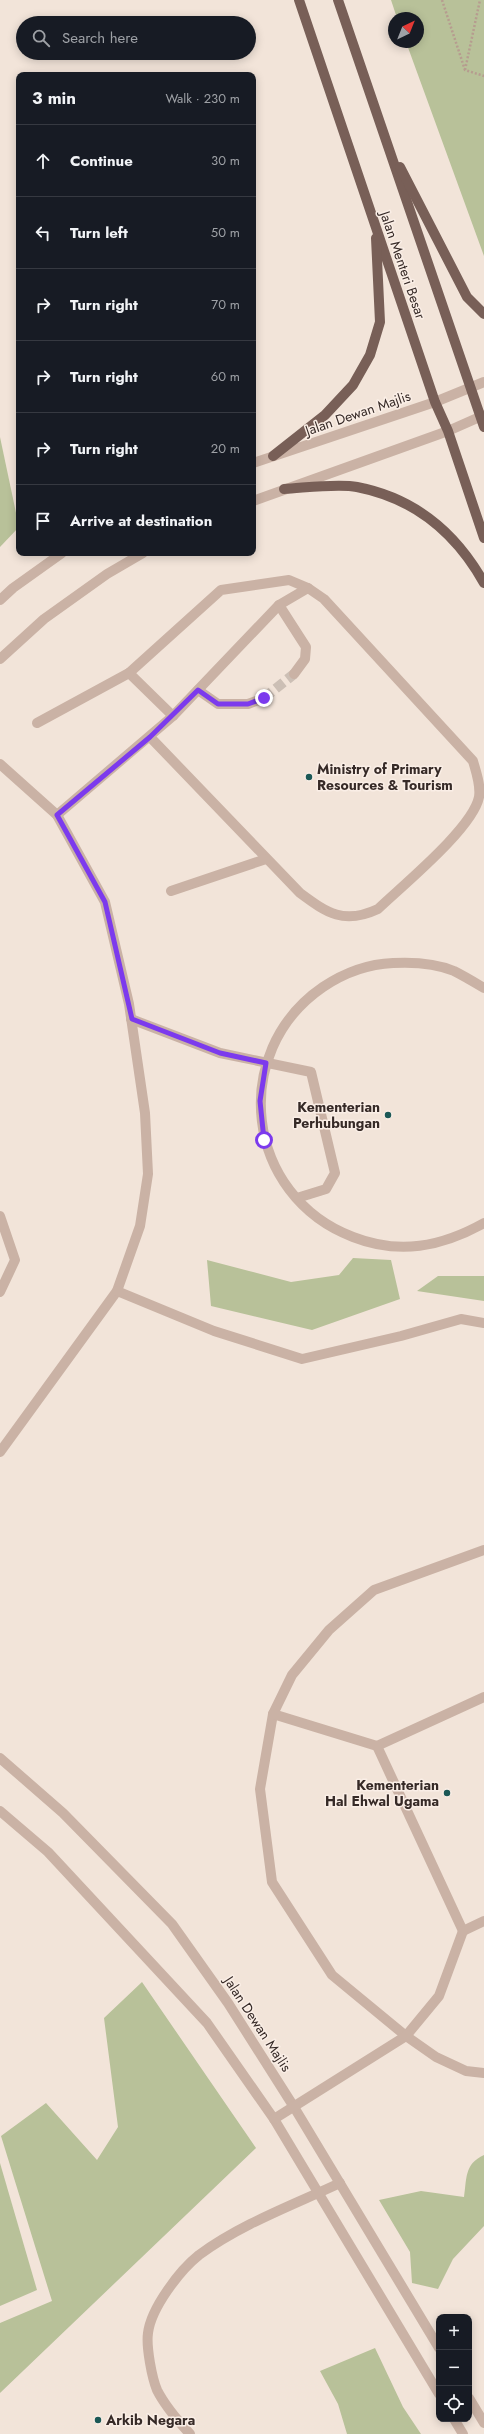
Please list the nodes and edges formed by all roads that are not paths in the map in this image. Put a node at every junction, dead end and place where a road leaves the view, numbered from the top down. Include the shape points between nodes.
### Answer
1 (299, 0) edge
2 (338, 0) edge
3 (386, 141) junction
4 (376, 227) junction
5 (484, 314) edge
6 (484, 382) edge
7 (470, 387) junction
8 (435, 402) junction
9 (482, 416) edge
10 (484, 427) edge
11 (448, 431) junction
12 (273, 456) junction
13 (256, 462) edge
14 (284, 489) junction
15 (256, 500) edge
16 (484, 538) edge
17 (58, 556) edge
18 (137, 556) edge
19 (484, 583) edge
20 (308, 588) junction
21 (0, 600) edge
22 (279, 605) junction
23 (0, 659) edge
24 (129, 673) junction
25 (294, 674) tunnel mouth
26 (198, 690) junction
27 (264, 698) tunnel mouth
28 (173, 716) junction
29 (37, 723) dead end
30 (150, 737) junction
31 (0, 764) edge
32 (479, 796) junction
33 (484, 806) edge
34 (57, 815) junction
35 (266, 859) junction
36 (171, 891) dead end
37 (484, 988) edge
38 (132, 1019) junction
39 (266, 1063) junction
40 (297, 1198) junction
41 (0, 1216) edge
42 (484, 1223) edge
43 (117, 1291) junction
44 (0, 1292) edge
45 (484, 1323) edge
46 (0, 1452) edge
47 (484, 1550) edge
48 (484, 1697) edge
49 (273, 1714) junction
50 (377, 1746) junction
51 (0, 1758) edge
52 (0, 1811) edge
53 (484, 1921) edge
54 (463, 1931) junction
55 (406, 2036) junction
56 (484, 2073) edge
57 (294, 2107) junction
58 (274, 2119) junction
59 (340, 2183) junction
60 (319, 2193) junction
61 (436, 2343) edge
62 (436, 2389) edge
63 (472, 2403) edge
64 (456, 2422) edge
65 (484, 2423) edge
66 (190, 2434) edge
67 (463, 2434) edge

1 - 4 main road, Jalan Menteri Besar
2 - 3 main road, Jalan Menteri Besar
3 - 5 main road via 467,296
3 - 7 main road, Jalan Menteri Besar
4 - 8 main road, Jalan Menteri Besar
4 - 12 main road via 380,322 370,355 353,385 325,415
6 - 7 street, Jalan Dewan Majlis
7 - 8 street, Jalan Dewan Majlis
7 - 9 main road, Jalan Menteri Besar
8 - 11 main road, Jalan Menteri Besar
8 - 12 street, Jalan Dewan Majlis
9 - 10 main road, Jalan Menteri Besar
9 - 11 street
11 - 14 street
11 - 16 main road, Jalan Menteri Besar
12 - 13 street, Jalan Dewan Majlis
14 - 15 street
14 - 19 main road via 356,487 398,498 434,520 474,564
17 - 21 street
18 - 23 street via 44,619
20 - 22 street
20 - 24 street via 289,580 220,590
20 - 32 street via 324,599 473,761 478,777
22 - 25 street via 306,647 305,659
22 - 26 street
24 - 28 street
24 - 29 street
26 - 27 street via 218,704 248,704
26 - 28 street
28 - 30 street
30 - 34 street
30 - 35 street
31 - 34 street
32 - 33 street
32 - 35 street via 473,812 457,833 378,909 364,916 327,913 300,893
34 - 38 street via 105,902
35 - 36 street
37 - 39 street via 453,971 415,962 376,964 339,976 307,998 282,1027
38 - 39 street via 220,1053
38 - 43 street via 145,1113 148,1174 140,1226
39 - 40 street via 260,1101 264,1140 279,1176
39 - 40 street via 311,1072 335,1173 326,1190
40 - 42 street via 304,1207 335,1230 372,1244 410,1247 449,1240
41 - 44 street via 15,1260
43 - 45 street via 214,1331 302,1359 401,1336 461,1318
43 - 46 street
47 - 49 street via 374,1590 326,1634 292,1675
48 - 50 street
49 - 50 street
49 - 55 street via 260,1789 272,1882 332,1975
50 - 54 street
51 - 57 street, Jalan Dewan Majlis via 63,1813 172,1924 228,2003
52 - 58 street via 48,1852 207,2023
53 - 54 street
54 - 55 street via 439,1996
55 - 56 street via 454,2066 466,2071
55 - 57 street
57 - 58 street
57 - 59 street, Jalan Dewan Majlis
58 - 60 street
59 - 60 street
59 - 61 street, Jalan Dewan Majlis
60 - 62 street
60 - 66 street via 226,2238 198,2256 173,2282 158,2308 148,2333 150,2359 157,2389 174,2416
63 - 65 street
64 - 67 street

